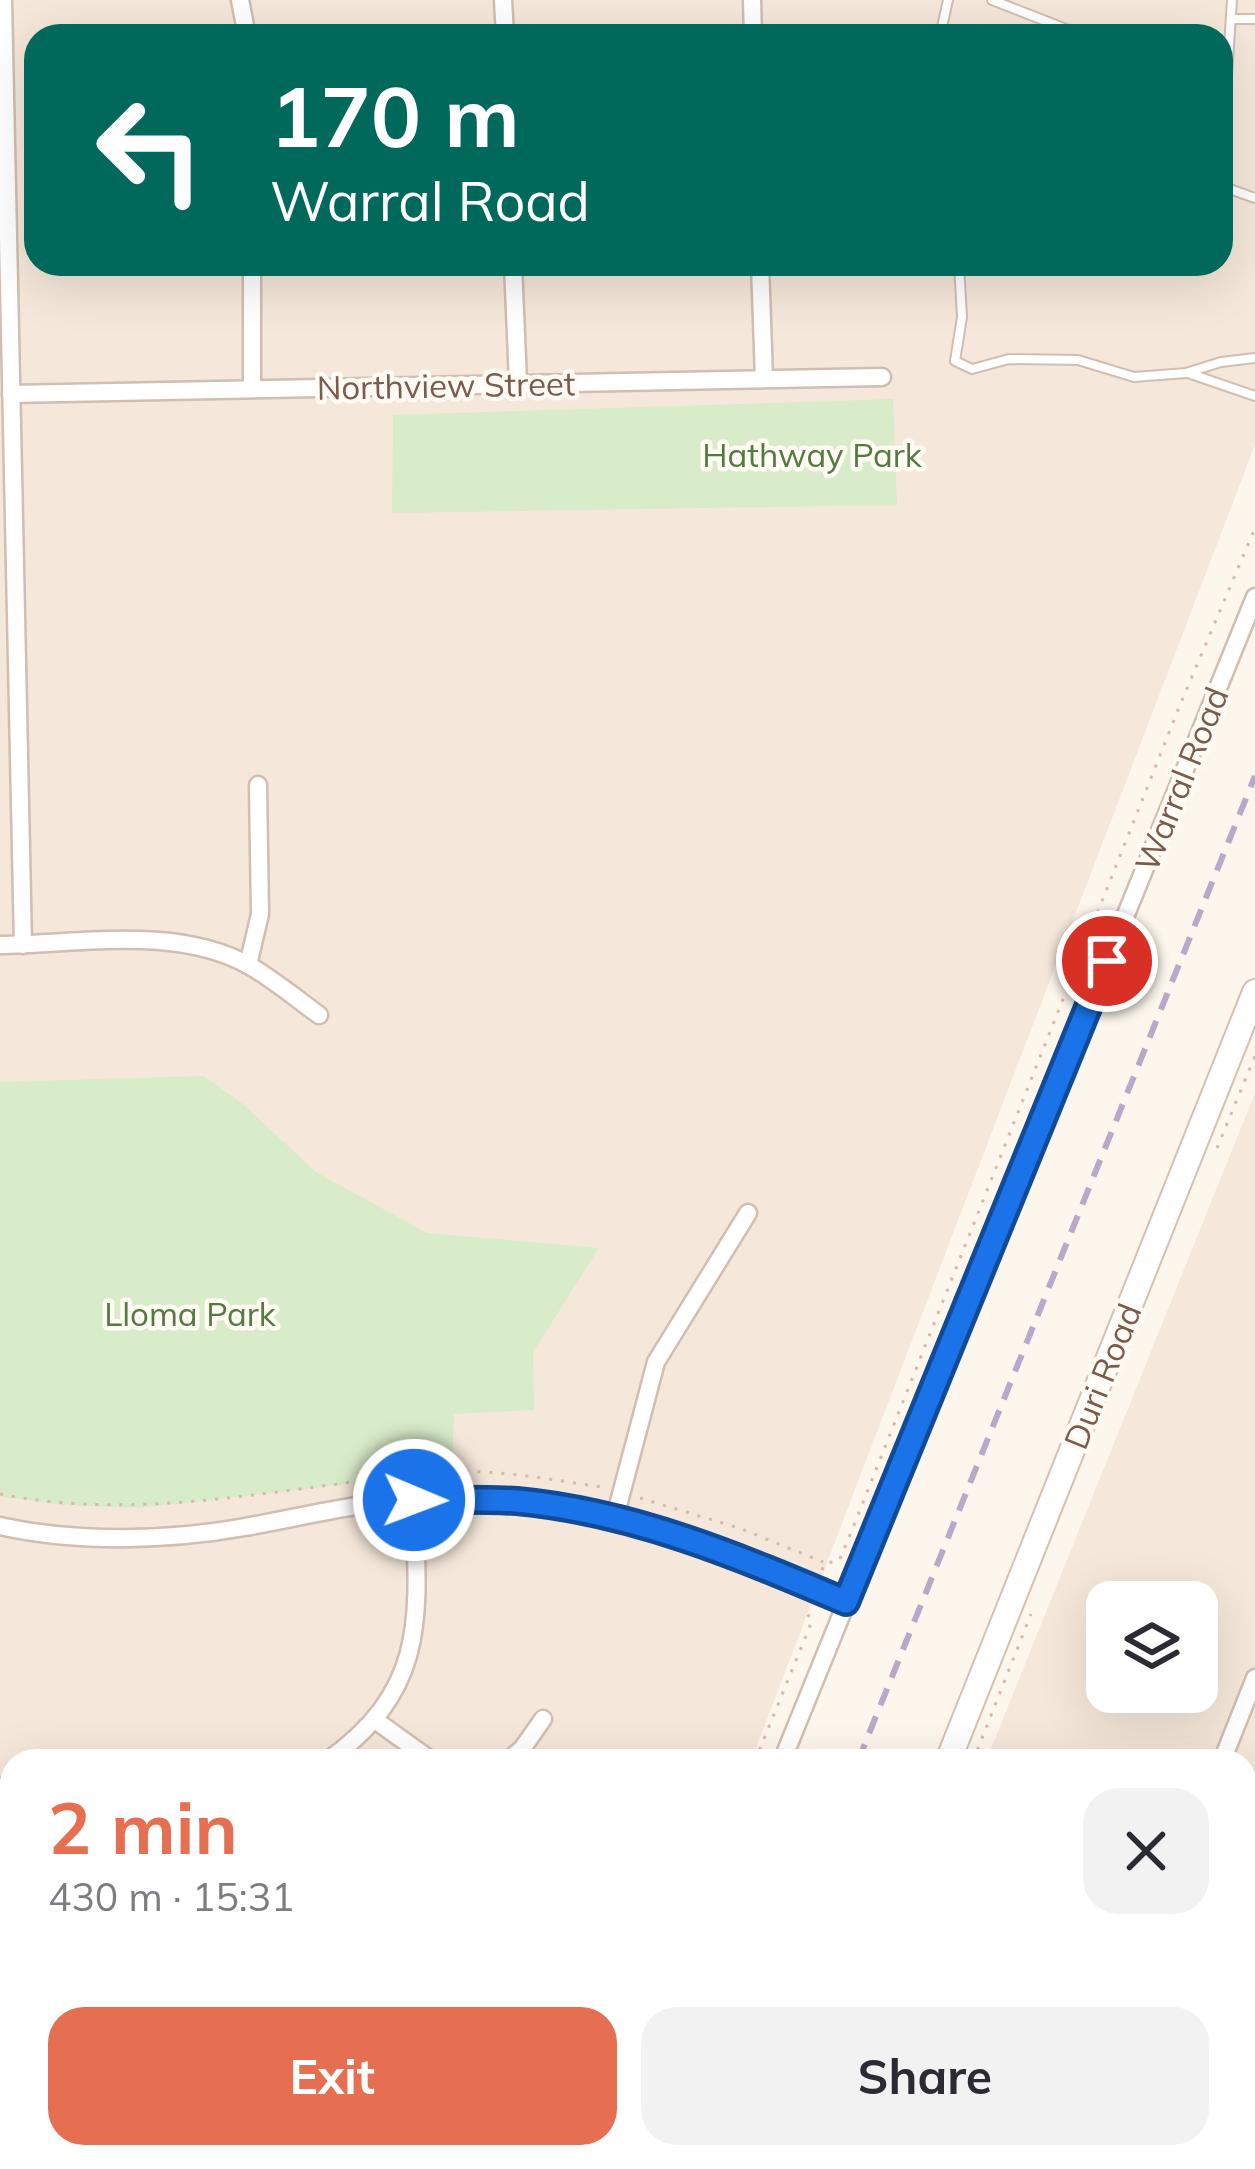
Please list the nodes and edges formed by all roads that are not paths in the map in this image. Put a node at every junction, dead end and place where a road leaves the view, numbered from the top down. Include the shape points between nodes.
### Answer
1 (3, 0) edge
2 (992, 0) edge
3 (1232, 0) edge
4 (1232, 19) junction
5 (1255, 19) edge
6 (1053, 24) edge
7 (1231, 24) edge
8 (252, 276) edge
9 (514, 276) edge
10 (760, 276) edge
11 (960, 276) edge
12 (1255, 358) edge
13 (1186, 373) junction
14 (882, 377) dead end
15 (764, 379) junction
16 (518, 383) junction
17 (252, 388) junction
18 (11, 394) junction
19 (1255, 396) edge
20 (6, 506) edge
21 (1255, 597) edge
22 (258, 785) dead end
23 (23, 945) junction
24 (0, 946) edge
25 (248, 965) junction
26 (1255, 992) edge
27 (320, 1015) dead end
28 (1246, 1036) edge
29 (748, 1213) dead end
30 (414, 1500) junction
31 (615, 1517) junction
32 (0, 1526) edge
33 (846, 1602) junction
34 (1255, 1678) edge
35 (543, 1719) dead end
36 (375, 1720) junction
37 (341, 1749) edge
38 (415, 1749) edge
39 (521, 1749) edge
40 (787, 1749) edge
41 (954, 1749) edge
42 (1227, 1749) edge

1 - 18 street
2 - 6 lane
3 - 4 lane
4 - 5 lane
4 - 7 lane
8 - 17 street
9 - 16 street
10 - 15 street
11 - 13 lane via 961,367 1078,360 1134,377
12 - 13 lane
13 - 19 lane
14 - 15 street, Northview Street
15 - 16 street, Northview Street
16 - 17 street, Northview Street
17 - 18 street, Northview Street
18 - 20 street
20 - 23 street
21 - 33 street, Warral Road
22 - 25 street via 260,914
23 - 24 street
23 - 25 street via 174,944
25 - 27 street
26 - 28 main road, Duri Road
28 - 41 main road, Duri Road
29 - 31 street via 656,1362
30 - 31 street via 518,1502
30 - 32 street via 140,1538
30 - 36 street via 415,1637 404,1675
31 - 33 street via 731,1552
33 - 40 street, Warral Road
34 - 42 street
35 - 39 street
36 - 37 street
36 - 38 street

